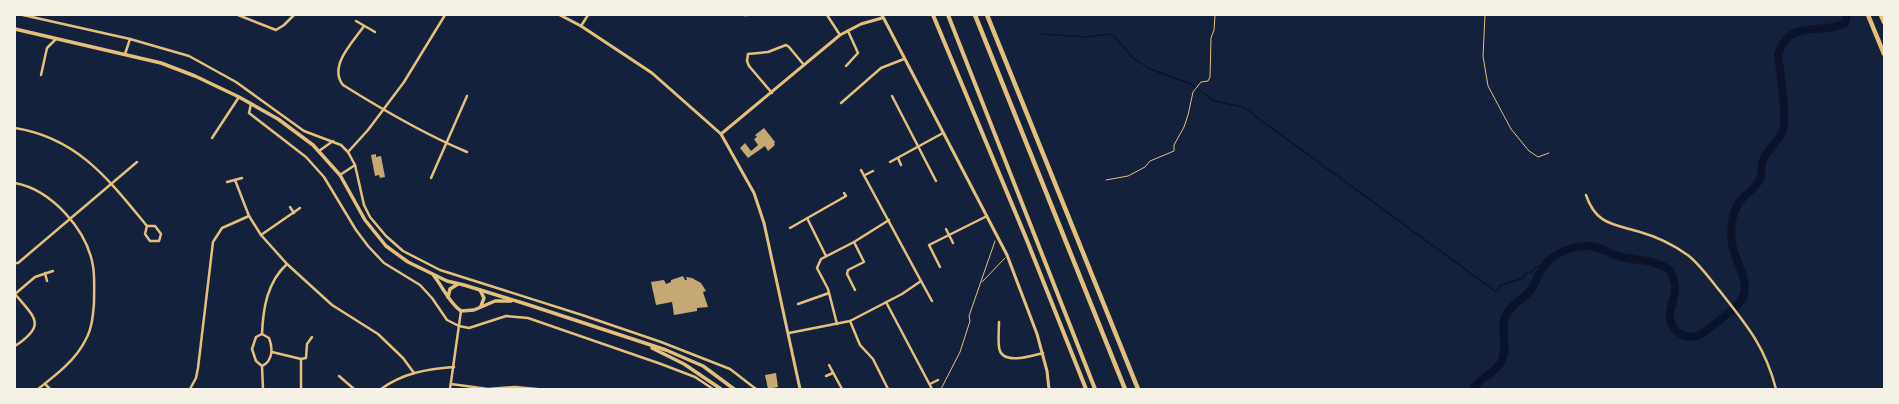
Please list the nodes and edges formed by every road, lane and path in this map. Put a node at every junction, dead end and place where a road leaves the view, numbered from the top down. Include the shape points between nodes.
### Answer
1 (23, 15) edge
2 (238, 15) edge
3 (294, 15) edge
4 (445, 15) edge
5 (560, 15) edge
6 (588, 15) edge
7 (827, 15) edge
8 (932, 15) edge
9 (948, 15) edge
10 (976, 15) edge
11 (987, 15) edge
12 (1215, 15) edge
13 (1485, 15) edge
14 (1881, 15) edge
15 (882, 16) edge
16 (1869, 16) edge
17 (356, 21) dead end
18 (1884, 22) edge
19 (364, 26) junction
20 (581, 26) junction
21 (15, 29) edge
22 (848, 31) junction
23 (375, 32) dead end
24 (840, 35) junction
25 (56, 39) junction
26 (130, 39) junction
27 (125, 54) junction
28 (1884, 54) edge
29 (904, 59) junction
30 (804, 65) junction
31 (846, 66) dead end
32 (41, 75) dead end
33 (772, 93) junction
34 (467, 96) dead end
35 (892, 96) dead end
36 (239, 97) junction
37 (251, 103) junction
38 (841, 103) dead end
39 (383, 110) junction
40 (15, 128) edge
41 (943, 133) junction
42 (721, 134) junction
43 (212, 138) dead end
44 (333, 141) junction
45 (446, 143) junction
46 (918, 147) junction
47 (319, 152) junction
48 (348, 152) junction
49 (467, 152) dead end
50 (1549, 153) dead end
51 (898, 158) junction
52 (137, 162) dead end
53 (890, 162) dead end
54 (355, 165) junction
55 (901, 165) dead end
56 (861, 170) dead end
57 (873, 171) dead end
58 (340, 175) junction
59 (865, 176) junction
60 (242, 178) dead end
61 (431, 178) dead end
62 (235, 180) junction
63 (1106, 180) dead end
64 (936, 181) dead end
65 (227, 182) dead end
66 (15, 183) edge
67 (112, 183) junction
68 (844, 193) dead end
69 (1586, 195) dead end
70 (290, 207) dead end
71 (300, 208) dead end
72 (294, 212) junction
73 (249, 216) junction
74 (987, 216) junction
75 (807, 218) junction
76 (70, 220) junction
77 (889, 220) junction
78 (147, 226) junction
79 (790, 228) dead end
80 (946, 229) dead end
81 (262, 235) junction
82 (949, 235) junction
83 (995, 241) dead end
84 (854, 242) junction
85 (953, 243) dead end
86 (826, 256) junction
87 (1007, 256) junction
88 (17, 263) edge
89 (287, 264) junction
90 (940, 267) dead end
91 (53, 271) dead end
92 (45, 273) junction
93 (433, 275) junction
94 (47, 281) dead end
95 (921, 281) junction
96 (982, 283) junction
97 (459, 284) junction
98 (480, 290) junction
99 (855, 290) dead end
100 (829, 293) junction
101 (15, 294) edge
102 (448, 297) junction
103 (932, 301) dead end
104 (520, 302) junction
105 (886, 302) junction
106 (798, 304) dead end
107 (480, 307) junction
108 (461, 310) junction
109 (850, 321) junction
110 (999, 322) dead end
111 (837, 324) junction
112 (459, 326) junction
113 (630, 331) junction
114 (789, 333) junction
115 (262, 334) junction
116 (312, 337) dead end
117 (630, 338) junction
118 (643, 344) junction
119 (15, 346) edge
120 (272, 352) junction
121 (1043, 353) junction
122 (301, 359) junction
123 (262, 366) junction
124 (829, 366) dead end
125 (454, 367) junction
126 (414, 373) junction
127 (833, 373) junction
128 (339, 376) dead end
129 (826, 376) dead end
130 (938, 380) dead end
131 (45, 384) junction
132 (451, 384) junction
133 (930, 384) junction
134 (507, 388) edge
135 (38, 389) edge
136 (50, 389) edge
137 (190, 389) edge
138 (263, 389) edge
139 (301, 389) edge
140 (354, 389) edge
141 (381, 389) edge
142 (450, 389) edge
143 (537, 389) edge
144 (713, 389) edge
145 (721, 389) edge
146 (734, 389) edge
147 (756, 389) edge
148 (800, 389) edge
149 (842, 389) edge
150 (888, 389) edge
151 (932, 389) edge
152 (941, 389) edge
153 (1049, 389) edge
154 (1086, 389) edge
155 (1095, 389) edge
156 (1125, 389) edge
157 (1138, 389) edge
158 (1776, 389) edge

1 - 26 street
2 - 3 street via 276,30
4 - 39 street via 411,71
5 - 20 street
6 - 20 street
7 - 24 street
8 - 154 highway via 1026,238
9 - 155 highway
10 - 156 highway
11 - 157 highway
12 - 63 path via 1211,38 1210,77 1195,89 1184,127 1174,145 1174,152 1150,161 1145,168 1128,176
13 - 50 lane via 1483,56 1488,86 1511,129 1529,151 1538,157
14 - 18 highway
15 - 22 street
15 - 29 street
16 - 28 highway
17 - 19 street
19 - 23 street
19 - 39 street via 339,63 337,72 343,85
20 - 42 street via 652,72
21 - 25 main road
22 - 24 street
22 - 31 street via 858,53
24 - 30 street
25 - 27 main road
25 - 32 street via 47,48
26 - 27 street
26 - 44 street via 189,56 236,82 304,131
27 - 36 main road via 177,69
29 - 38 street via 881,68
29 - 41 street
30 - 33 street
30 - 33 street via 786,45 768,52 748,54 747,61 750,66
33 - 42 street
34 - 45 street
35 - 46 street
36 - 37 main road
36 - 43 street
37 - 47 main road via 291,128
37 - 112 street via 249,113 306,157 324,177 368,246 384,263 428,293 447,320
39 - 45 street
39 - 48 street
40 - 67 street via 38,133 66,146 90,162
41 - 46 street
41 - 74 street
42 - 114 street via 745,175 758,204 769,240
44 - 47 street
44 - 48 street
45 - 49 street
45 - 61 street
46 - 51 street
46 - 64 street
47 - 58 main road
48 - 54 street
51 - 53 street
51 - 55 street
52 - 67 street
54 - 58 street
54 - 113 street via 364,205 370,216 386,236 411,257 440,270
56 - 59 street
57 - 59 street
58 - 93 main road via 365,220 386,246 408,262
59 - 77 street
60 - 62 street
62 - 65 street
62 - 73 street
66 - 76 street via 38,192 57,204
67 - 76 street
67 - 78 street
68 - 75 street via 846,196
69 - 158 street via 1593,211 1600,218 1616,227 1665,241 1690,257 1756,338 1770,366
70 - 72 street
71 - 72 street
72 - 81 street
73 - 81 street
73 - 137 street via 222,228 213,242 198,368
74 - 82 street
74 - 87 street
75 - 79 street
75 - 86 street
76 - 88 street
76 - 131 street via 89,251 93,265 92,319 87,338 77,354
77 - 84 street
77 - 95 street
78 - 78 street via 155,226 161,234 158,241 150,241 145,234
80 - 82 street
81 - 89 street
82 - 85 street
82 - 90 street via 929,245
83 - 96 path
84 - 86 street
84 - 99 street via 864,262 848,270 847,274
86 - 100 street via 821,259 817,268
87 - 96 path
87 - 121 street
89 - 115 street via 278,272 271,284 263,314
89 - 126 street via 344,314 378,334 403,358
91 - 92 street
92 - 94 street
92 - 101 street via 35,277
93 - 97 main road
93 - 102 main road
95 - 103 street
95 - 105 street
96 - 152 path via 969,316 970,321 960,352
97 - 98 main road
97 - 102 main road via 450,289
98 - 104 main road
98 - 107 main road via 484,298
100 - 106 street
100 - 111 street
101 - 119 street via 34,316 35,324 34,330
102 - 108 main road
104 - 107 main road via 495,301
104 - 117 main road
105 - 109 street
105 - 133 street
107 - 108 main road via 470,311
108 - 112 street
109 - 111 street
109 - 150 street via 860,345 873,359
110 - 121 street via 999,348 1002,354 1011,359
111 - 114 street
112 - 125 street
112 - 144 street via 473,328 506,316 528,318 672,368 695,377
113 - 117 street
113 - 147 street via 730,369
114 - 148 street
115 - 120 street via 269,338
115 - 123 street via 256,337 252,349 256,361
116 - 122 street via 306,348 307,357
117 - 118 main road
118 - 145 main road via 684,364
118 - 146 main road via 666,350 703,366
120 - 122 street
120 - 123 street via 268,362
121 - 153 street
122 - 139 street
123 - 138 street
124 - 127 street
125 - 126 street
125 - 132 street
126 - 141 street via 401,377
127 - 129 street
127 - 149 street
128 - 140 street
130 - 133 street
131 - 135 street
131 - 136 street
132 - 134 street via 488,389
132 - 142 street
133 - 151 street
134 - 143 street

